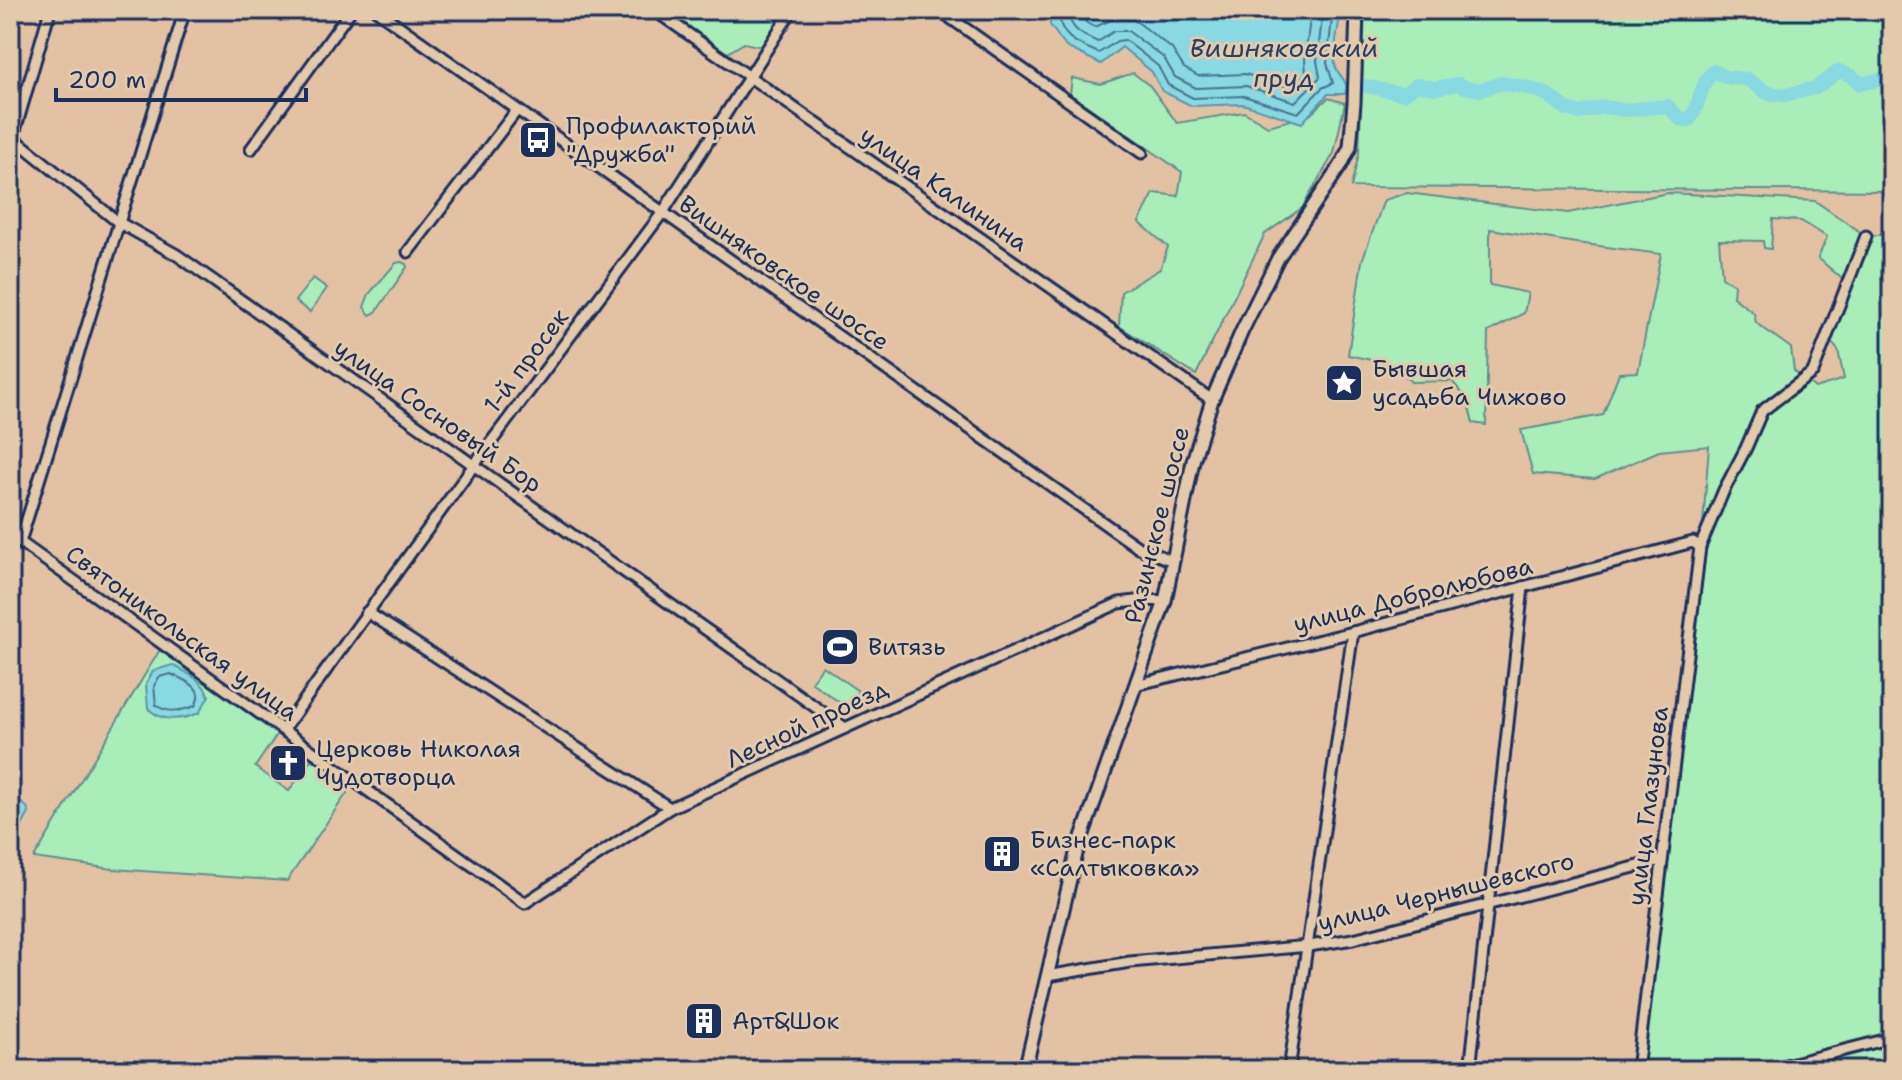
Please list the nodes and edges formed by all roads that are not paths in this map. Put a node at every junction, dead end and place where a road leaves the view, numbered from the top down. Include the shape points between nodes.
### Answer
1 (50, 10) edge
2 (185, 10) edge
3 (351, 10) edge
4 (376, 10) edge
5 (654, 10) edge
6 (792, 10) edge
7 (939, 10) edge
8 (1357, 10) edge
9 (749, 76) junction
10 (517, 110) junction
11 (11, 140) edge
12 (251, 149) dead end
13 (1142, 153) dead end
14 (663, 212) junction
15 (118, 222) junction
16 (1866, 236) dead end
17 (408, 252) dead end
18 (1212, 400) junction
19 (474, 465) junction
20 (10, 535) edge
21 (20, 542) junction
22 (1700, 547) junction
23 (1173, 561) junction
24 (1523, 587) junction
25 (1165, 601) junction
26 (367, 612) junction
27 (1353, 632) junction
28 (1135, 685) junction
29 (845, 728) junction
30 (283, 730) junction
31 (670, 808) junction
32 (1662, 860) junction
33 (525, 903) joint
34 (1489, 904) junction
35 (1309, 946) junction
36 (1047, 976) junction
37 (1892, 1038) edge
38 (1025, 1070) edge
39 (1289, 1070) edge
40 (1470, 1070) edge
41 (1637, 1070) edge
42 (1766, 1070) edge

1 - 11 street
2 - 15 street
3 - 12 street
4 - 10 street, Вишняковское шоссе
5 - 9 street, улица Калинина
6 - 9 street, 1-й просек
7 - 13 street
8 - 18 main road, Разинское шоссе via 1350,147 1278,258
9 - 14 street, 1-й просек
9 - 18 street, улица Калинина
10 - 14 street, Вишняковское шоссе
10 - 17 street
11 - 15 street, улица Сосновый Бор
14 - 19 street, 1-й просек
14 - 23 street, Вишняковское шоссе via 1139,548
15 - 19 street, улица Сосновый Бор via 177,255
15 - 21 street
16 - 22 street, улица Глазунова via 1813,372 1762,411
18 - 23 main road, Разинское шоссе via 1193,461
19 - 26 street, 1-й просек
19 - 29 street, улица Сосновый Бор
20 - 21 street, Святоникольская улица
21 - 30 street, Святоникольская улица
22 - 24 street, улица Добролюбова via 1693,542
22 - 32 street, улица Глазунова
23 - 25 main road, Разинское шоссе
24 - 27 street, улица Добролюбова
24 - 34 street
25 - 28 main road, Разинское шоссе
25 - 29 street, Лесной проезд via 1119,603
26 - 30 street, 1-й просек
26 - 31 street
27 - 28 street, улица Добролюбова
27 - 35 street
28 - 36 main road, Разинское шоссе via 1076,854
29 - 31 street, Лесной проезд
30 - 33 street, Святоникольская улица
31 - 33 street, Лесной проезд
32 - 34 street, улица Чернышевского
32 - 41 street, улица Глазунова
34 - 35 street, улица Чернышевского
34 - 40 street
35 - 36 street, улица Чернышевского via 1130,962
35 - 39 street
36 - 38 main road, Разинское шоссе
37 - 42 street

